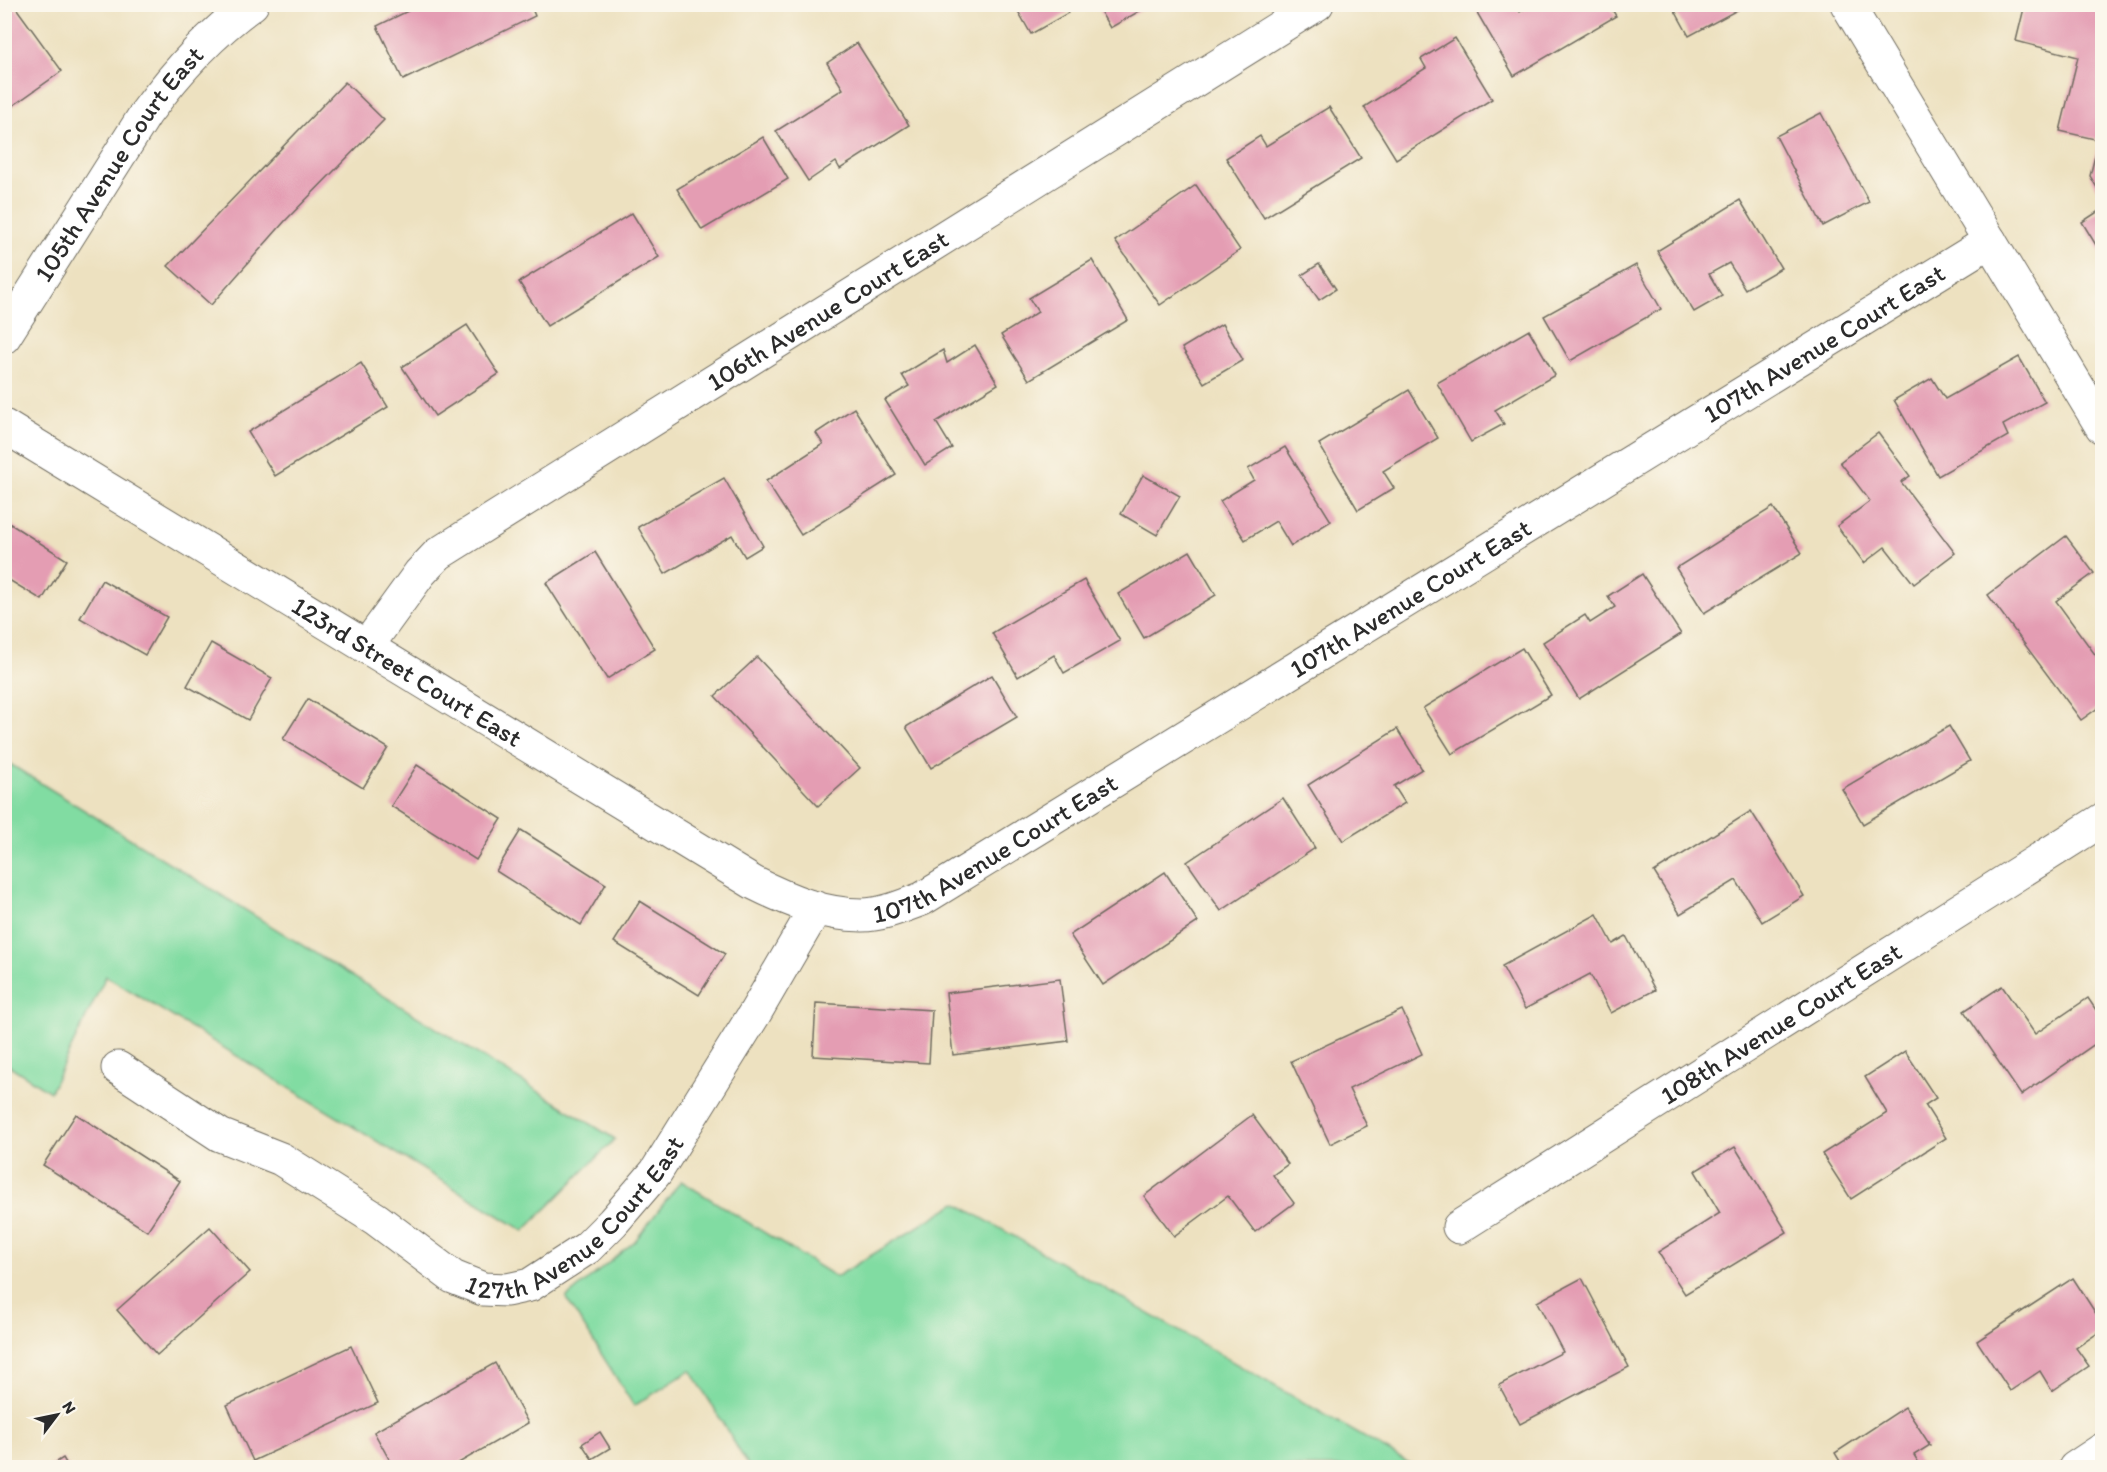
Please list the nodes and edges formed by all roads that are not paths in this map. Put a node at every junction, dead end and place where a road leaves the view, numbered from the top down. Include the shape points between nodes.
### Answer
1 (252, 4) edge
2 (1317, 4) edge
3 (1847, 4) edge
4 (1990, 241) junction
5 (4, 338) edge
6 (4, 426) edge
7 (2103, 427) edge
8 (367, 646) junction
9 (2103, 820) edge
10 (816, 908) junction
11 (118, 1068) dead end
12 (1459, 1227) dead end
13 (2103, 1450) edge
14 (2075, 1467) edge

1 - 5 street, 105th Avenue Court East via 191,57 164,89
2 - 8 street, 106th Avenue Court East via 438,554
3 - 4 street
4 - 7 street
4 - 10 street, 107th Avenue Court East via 922,899 863,915
6 - 8 street, 123rd Street Court East
8 - 10 street, 123rd Street Court East via 754,883
9 - 12 street, 108th Avenue Court East
10 - 11 street, 127th Avenue Court East via 656,1172 587,1248 530,1286 483,1289 453,1277 376,1219 281,1159 220,1135
13 - 14 street

